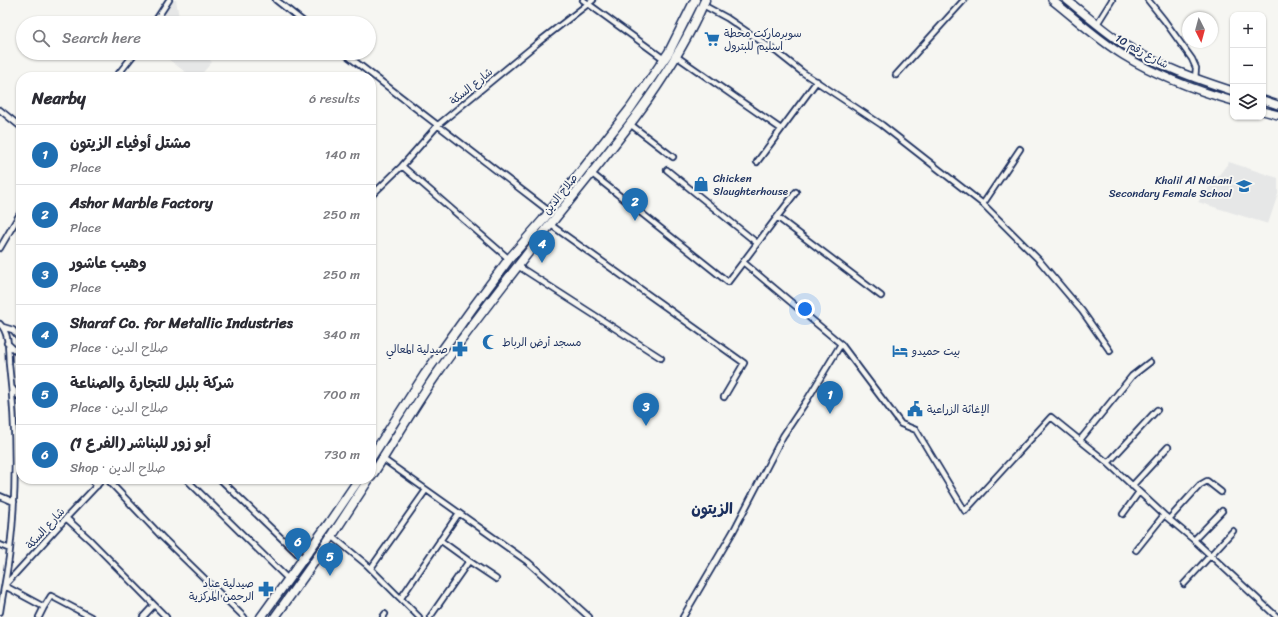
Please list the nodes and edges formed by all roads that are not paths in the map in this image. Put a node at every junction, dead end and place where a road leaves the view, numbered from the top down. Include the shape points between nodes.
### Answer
1 (169, 0) edge
2 (276, 0) edge
3 (583, 0) edge
4 (593, 0) edge
5 (694, 0) edge
6 (964, 0) edge
7 (1052, 0) edge
8 (1067, 0) edge
9 (1112, 0) edge
10 (1148, 0) edge
11 (704, 2) edge
12 (588, 4) junction
13 (159, 16) edge
14 (297, 16) edge
15 (1098, 24) junction
16 (676, 56) junction
17 (664, 59) junction
18 (129, 60) edge
19 (353, 60) edge
20 (120, 72) edge
21 (369, 72) edge
22 (896, 75) dead end
23 (376, 78) edge
24 (1195, 79) junction
25 (817, 81) junction
26 (1230, 90) edge
27 (1230, 100) edge
28 (1266, 101) edge
29 (1278, 105) edge
30 (0, 110) edge
31 (1266, 111) edge
32 (1278, 115) edge
33 (16, 123) edge
34 (630, 124) junction
35 (438, 125) junction
36 (781, 129) junction
37 (1020, 149) dead end
38 (673, 157) dead end
39 (757, 162) dead end
40 (402, 166) junction
41 (667, 170) dead end
42 (591, 173) junction
43 (376, 191) edge
44 (796, 192) dead end
45 (983, 204) junction
46 (549, 211) junction
47 (777, 217) junction
48 (16, 221) edge
49 (551, 225) junction
50 (757, 243) junction
51 (0, 248) edge
52 (509, 259) junction
53 (743, 262) junction
54 (518, 266) junction
55 (881, 296) dead end
56 (1, 325) edge
57 (16, 333) edge
58 (7, 343) junction
59 (840, 344) junction
60 (16, 351) edge
61 (1110, 351) dead end
62 (661, 358) dead end
63 (1150, 362) dead end
64 (12, 388) junction
65 (16, 392) edge
66 (724, 397) dead end
67 (1157, 410) dead end
68 (1080, 440) junction
69 (1168, 447) dead end
70 (376, 450) edge
71 (382, 459) junction
72 (1108, 463) junction
73 (376, 468) edge
74 (112, 484) edge
75 (191, 484) edge
76 (225, 484) edge
77 (355, 484) edge
78 (366, 484) edge
79 (97, 486) edge
80 (1132, 486) junction
81 (426, 490) junction
82 (1139, 492) junction
83 (1221, 492) dead end
84 (0, 496) edge
85 (14, 502) junction
86 (1222, 510) dead end
87 (459, 513) junction
88 (1124, 514) dead end
89 (1164, 515) junction
90 (66, 518) junction
91 (1169, 519) junction
92 (1233, 531) dead end
93 (332, 536) junction
94 (440, 540) junction
95 (1194, 540) junction
96 (0, 545) edge
97 (10, 549) junction
98 (1136, 550) dead end
99 (1210, 555) junction
100 (303, 558) junction
101 (469, 561) junction
102 (371, 568) junction
103 (288, 579) junction
104 (496, 579) dead end
105 (1184, 584) dead end
106 (5, 586) junction
107 (0, 590) edge
108 (401, 598) junction
109 (154, 605) junction
110 (44, 607) junction
111 (0, 612) edge
112 (39, 617) edge
113 (91, 617) edge
114 (143, 617) edge
115 (166, 617) edge
116 (244, 617) edge
117 (261, 617) edge
118 (275, 617) edge
119 (419, 617) edge
120 (430, 617) edge
121 (589, 617) edge
122 (683, 617) edge
123 (1276, 617) edge

1 - 13 street
2 - 14 street
3 - 12 street
4 - 12 street, شارع السكة
5 - 17 highway, صلاح الدين
6 - 22 street
7 - 27 main road, شارع رقم 10 via 1135,62 1181,83
8 - 15 main road, شارع رقم 10
9 - 15 street
10 - 24 street via 1192,59 1196,68
11 - 16 highway, صلاح الدين
11 - 25 street
12 - 17 street
12 - 35 street, شارع السكة
15 - 24 main road, شارع رقم 10 via 1142,55
16 - 34 highway, صلاح الدين
16 - 36 street
17 - 46 highway, صلاح الدين via 630,109
18 - 20 street
19 - 21 street
23 - 35 street
24 - 26 main road, شارع رقم 10
25 - 36 street
25 - 45 street via 882,125
28 - 29 main road
30 - 33 street
31 - 32 main road
34 - 38 street
34 - 42 highway, صلاح الدين
35 - 40 street, شارع السكة
35 - 46 street
36 - 39 street
37 - 45 street
40 - 43 street, شارع السكة
40 - 52 street
41 - 50 street
42 - 49 highway, صلاح الدين
42 - 53 street via 728,282
44 - 47 street
45 - 61 street via 1038,259 1082,311
46 - 52 highway, صلاح الدين
47 - 50 street
47 - 55 street
48 - 51 street
49 - 54 highway, صلاح الدين
49 - 66 street via 744,363
50 - 53 street
52 - 70 highway, صلاح الدين via 425,374
53 - 59 street
54 - 62 street
54 - 71 highway, صلاح الدين via 436,375
56 - 57 street
56 - 58 street via 6,332
58 - 60 street
58 - 64 street
59 - 68 street via 901,424 916,430 966,512 1051,416
59 - 122 street via 783,436 734,530
63 - 68 street via 1132,376
64 - 65 street
64 - 85 street
67 - 72 street
68 - 72 street
69 - 80 street
71 - 73 highway, صلاح الدين
71 - 81 street
72 - 80 street
74 - 116 street
75 - 103 street
76 - 100 street
77 - 100 highway
78 - 93 highway, صلاح الدين
79 - 90 street, شارع السكة
80 - 82 street
81 - 87 street
81 - 102 street
82 - 88 street
82 - 89 street
83 - 91 street via 1207,481 1200,485
84 - 85 street
85 - 97 street
86 - 95 street
87 - 94 street
87 - 121 street via 528,562
89 - 91 street
89 - 98 street
90 - 106 street, شارع السكة
90 - 109 street
91 - 95 street
92 - 99 street
93 - 102 street
93 - 118 highway, صلاح الدين
94 - 101 street
94 - 108 street
95 - 99 street
96 - 97 street
97 - 106 street
99 - 105 street
99 - 123 street
100 - 103 highway
101 - 104 street
101 - 120 street
102 - 108 street
103 - 117 highway
106 - 107 street, شارع السكة
106 - 110 street
106 - 111 street
108 - 119 street
109 - 114 street
109 - 115 street
110 - 112 street
110 - 113 street via 51,596

